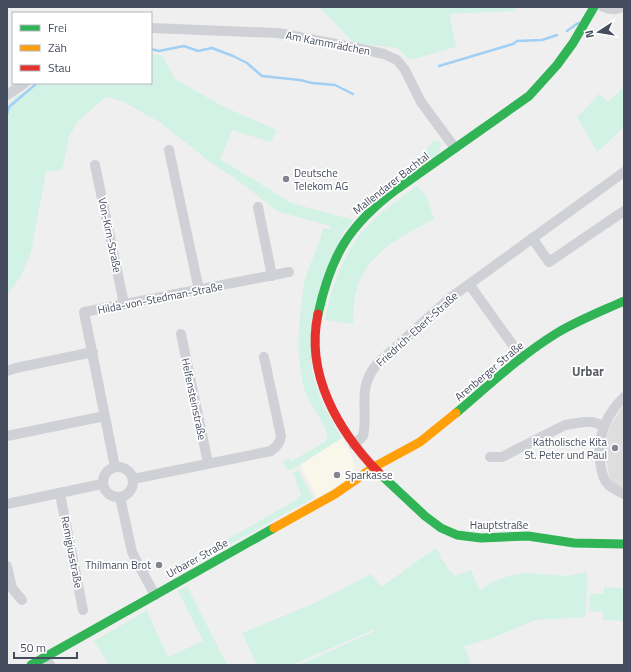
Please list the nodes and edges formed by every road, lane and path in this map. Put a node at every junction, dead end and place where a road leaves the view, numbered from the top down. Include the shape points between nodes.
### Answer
1 (594, 7) edge
2 (603, 7) edge
3 (622, 7) edge
4 (152, 28) edge
5 (24, 84) edge
6 (7, 95) edge
7 (455, 148) junction
8 (169, 150) dead end
9 (95, 165) dead end
10 (624, 172) edge
11 (258, 207) dead end
12 (624, 210) edge
13 (532, 238) junction
14 (289, 272) dead end
15 (272, 276) junction
16 (468, 284) junction
17 (199, 290) junction
18 (624, 301) edge
19 (124, 304) junction
20 (181, 334) dead end
21 (92, 352) junction
22 (264, 357) dead end
23 (522, 358) junction
24 (7, 371) edge
25 (624, 397) edge
26 (105, 416) junction
27 (604, 426) junction
28 (7, 436) edge
29 (354, 445) junction
30 (490, 457) dead end
31 (208, 463) junction
32 (115, 467) junction
33 (374, 468) junction
34 (133, 479) junction
35 (102, 484) junction
36 (620, 492) edge
37 (60, 494) junction
38 (120, 497) junction
39 (7, 504) edge
40 (624, 544) edge
41 (7, 566) edge
42 (155, 595) junction
43 (22, 600) dead end
44 (83, 610) dead end
45 (48, 661) edge
46 (31, 665) edge

1 - 7 street, Mallendarer Bachtal via 574,43 538,88
2 - 3 street via 617,10
4 - 7 street, Am Kammrädchen via 278,33 384,54 397,60 405,70 421,102
5 - 6 street
7 - 29 street, Mallendarer Bachtal via 364,216 338,252 326,283 316,326 318,370 326,397
8 - 17 street
9 - 19 street, Von-Kirn-Straße
10 - 13 street, Friedrich-Ebert-Straße
11 - 15 street
12 - 13 street via 549,262
13 - 16 street, Friedrich-Ebert-Straße
14 - 15 street, Hilda-von-Stedman-Straße
15 - 17 street, Hilda-von-Stedman-Straße
16 - 23 street, Friedrich-Ebert-Straße
16 - 29 street, Friedrich-Ebert-Straße via 433,312 373,369 364,390 363,436
17 - 19 street, Hilda-von-Stedman-Straße
18 - 23 street, Arenberger Straße via 555,334
19 - 21 street, Hilda-von-Stedman-Straße via 84,312
20 - 31 street, Helfensteinstraße
21 - 24 street
21 - 26 street, Hilda-von-Stedman-Straße
22 - 31 street via 281,436 279,444 271,450
23 - 33 street, Arenberger Straße via 424,439
25 - 27 street via 607,418
26 - 28 street
26 - 32 street, Hilda-von-Stedman-Straße
27 - 30 street via 593,422 565,425 502,457
27 - 36 street via 600,445 602,470 606,483
29 - 33 street, Mallendarer Bachtal
31 - 34 street
32 - 34 street via 124,468
32 - 35 street via 107,471
33 - 40 street, Hauptstraße via 434,522 457,535 482,538 530,536 580,543
33 - 42 street, Urbarer Straße via 335,494
34 - 38 street via 129,492
35 - 37 street
35 - 38 street via 107,493
37 - 39 street
37 - 44 street, Remigiusstraße
38 - 42 street via 132,552
41 - 43 street via 12,588
42 - 45 street, Urbarer Straße
45 - 46 street, Urbarer Straße

